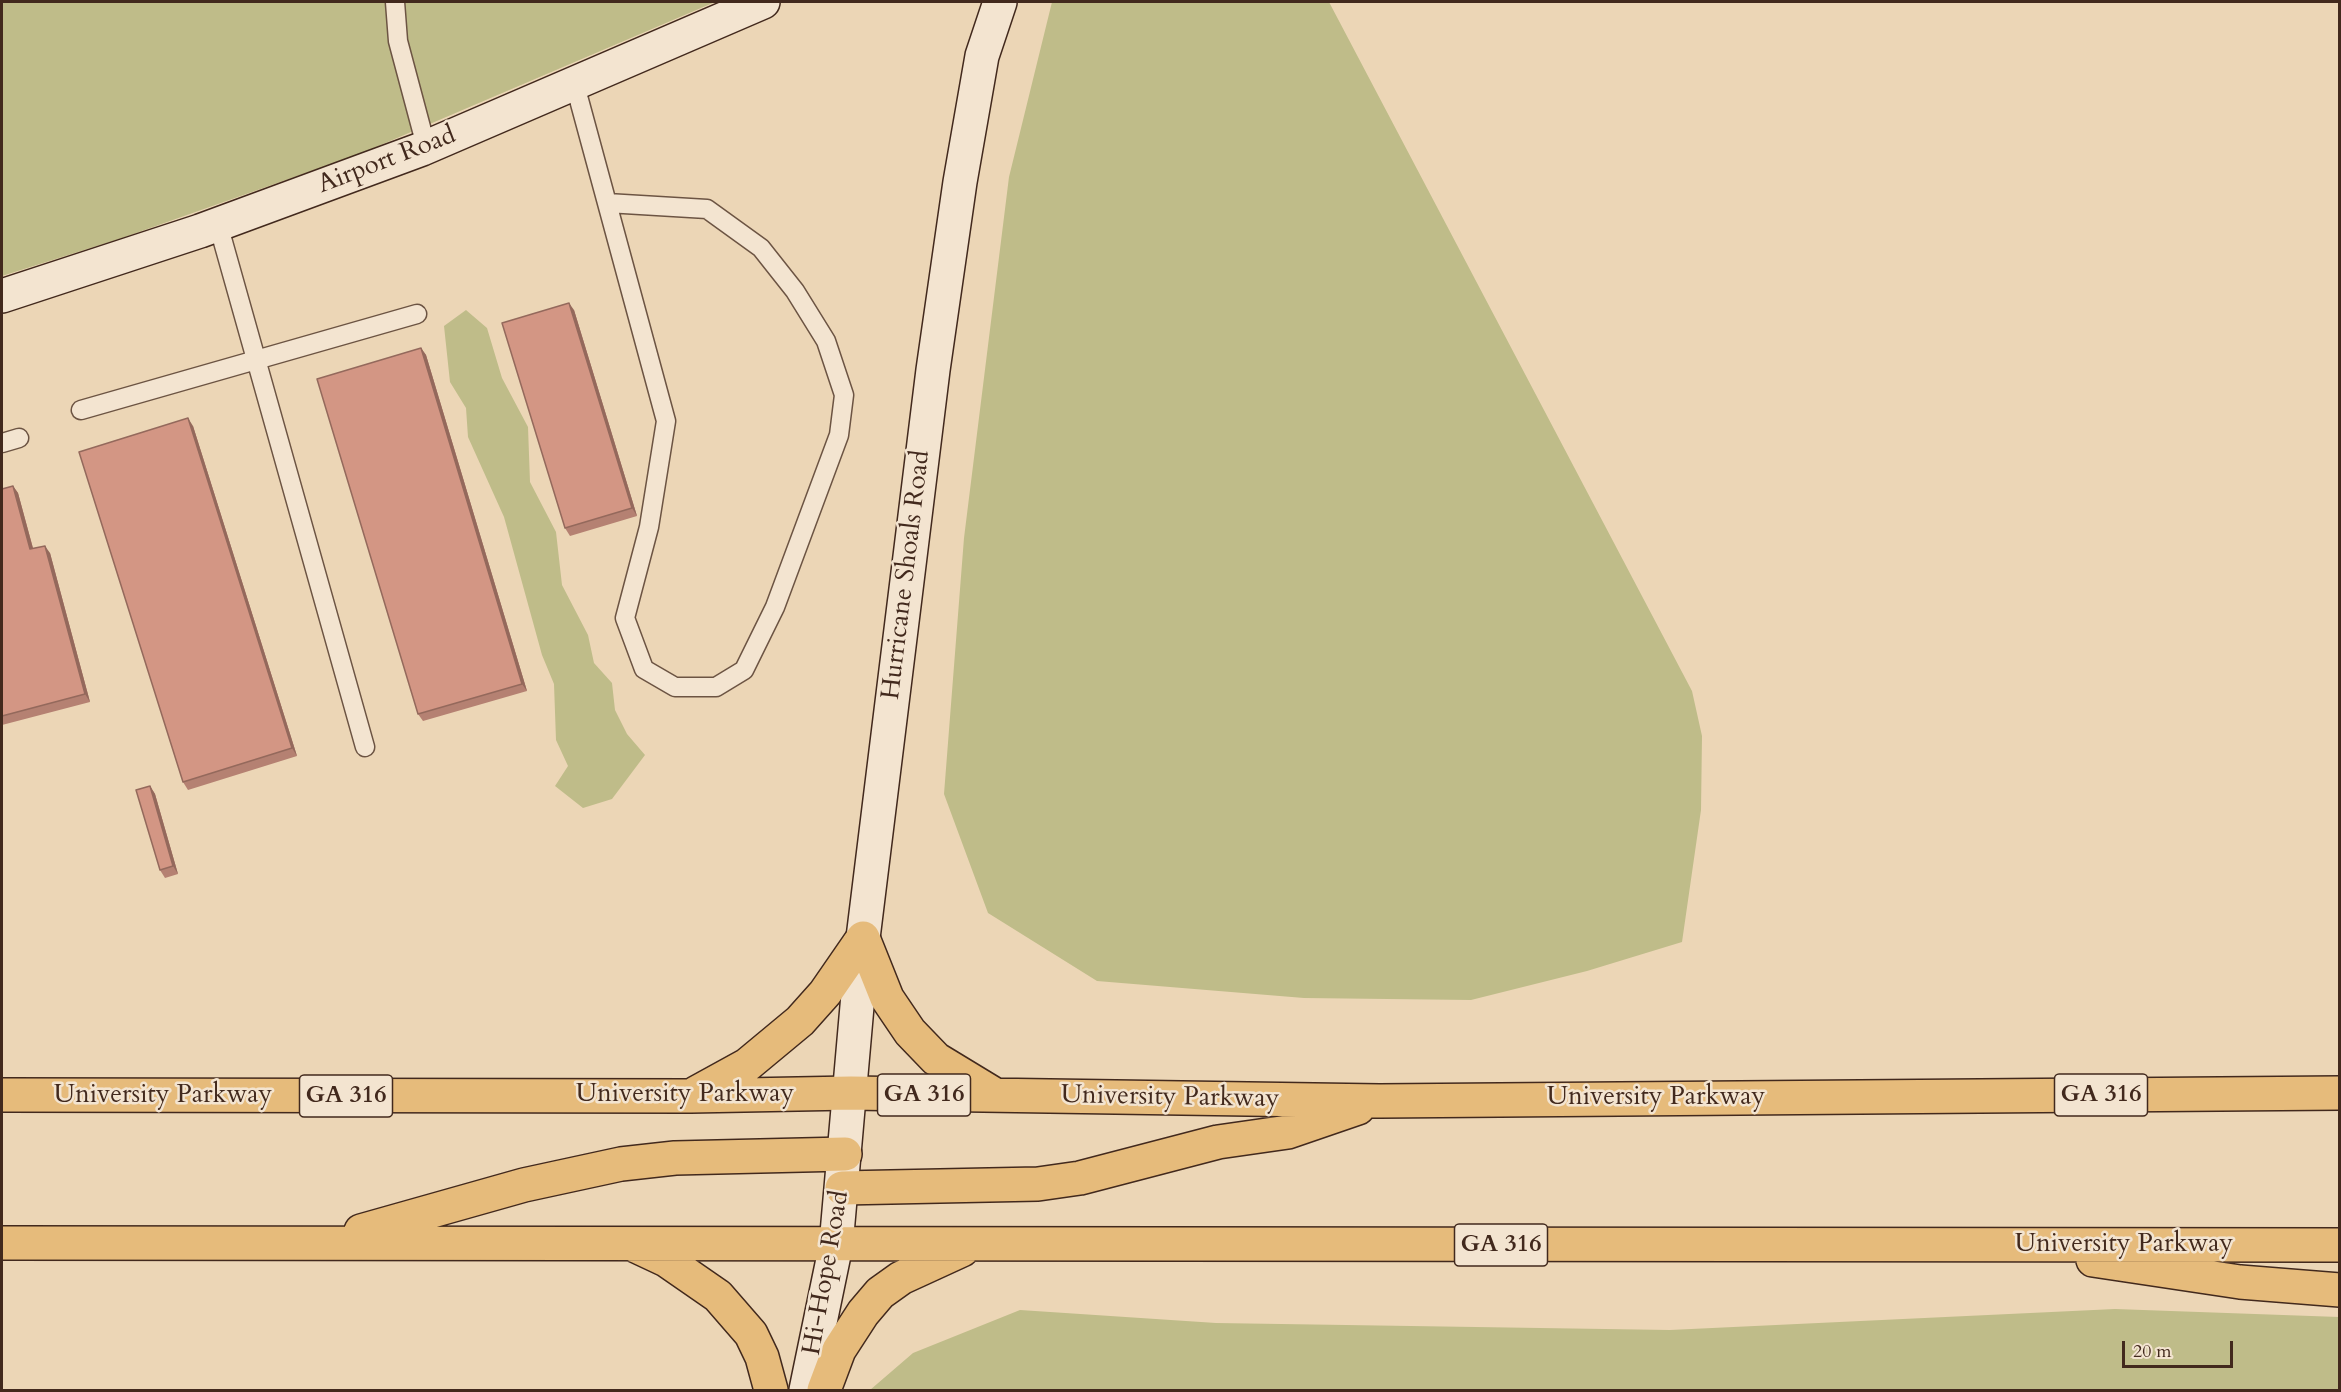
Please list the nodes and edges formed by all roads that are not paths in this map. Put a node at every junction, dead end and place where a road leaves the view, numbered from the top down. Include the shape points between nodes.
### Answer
1 (395, 2) edge
2 (763, 2) edge
3 (1000, 2) edge
4 (575, 85) junction
5 (426, 147) junction
6 (607, 203) junction
7 (218, 224) junction
8 (2, 296) edge
9 (417, 314) dead end
10 (257, 361) junction
11 (81, 410) dead end
12 (19, 438) dead end
13 (2, 443) edge
14 (365, 747) dead end
15 (863, 938) junction
16 (851, 1093) junction
17 (2340, 1093) edge
18 (2, 1095) edge
19 (997, 1095) junction
20 (691, 1096) junction
21 (1380, 1101) junction
22 (845, 1154) junction
23 (842, 1188) junction
24 (313, 1242) junction
25 (627, 1242) junction
26 (2, 1243) edge
27 (977, 1244) junction
28 (836, 1245) junction
29 (2024, 1245) junction
30 (2340, 1245) edge
31 (2340, 1290) edge
32 (771, 1390) edge
33 (806, 1390) edge
34 (824, 1390) edge

1 - 5 lane via 398,41
2 - 4 street, Airport Road
3 - 15 street, Hurricane Shoals Road via 982,56 960,182 928,405
4 - 5 street, Airport Road
4 - 6 lane
5 - 7 street, Airport Road
6 - 6 lane via 666,421 648,527 625,618 644,669 675,687 716,687 744,670 775,607 839,435 844,395 826,341 795,291 761,248 707,209
7 - 8 street, Airport Road
7 - 10 lane
9 - 10 lane
10 - 11 lane
10 - 14 lane
12 - 13 lane
15 - 16 street, Hurricane Shoals Road
15 - 19 highway via 887,998 910,1032 936,1059
15 - 20 highway via 800,1021 747,1065
16 - 19 highway, University Parkway / GA 316
16 - 20 highway, University Parkway / GA 316
16 - 22 street, Hurricane Shoals Road
17 - 21 highway, University Parkway / GA 316
18 - 20 highway, University Parkway / GA 316
19 - 21 highway, University Parkway / GA 316
21 - 23 highway via 1288,1132 1218,1142 1080,1178 1038,1184
22 - 23 street, Hi-Hope Road
22 - 24 highway via 675,1158 621,1164
23 - 28 street, Hi-Hope Road
24 - 25 highway, University Parkway / GA 316
24 - 26 highway, University Parkway / GA 316
25 - 28 highway, University Parkway / GA 316
25 - 32 highway via 666,1260 718,1296 751,1334
27 - 28 highway, University Parkway / GA 316
27 - 29 highway, University Parkway / GA 316
27 - 34 highway via 933,1261 880,1293 839,1350
28 - 33 street, Hi-Hope Road
29 - 30 highway, University Parkway / GA 316
29 - 31 highway via 2145,1270

